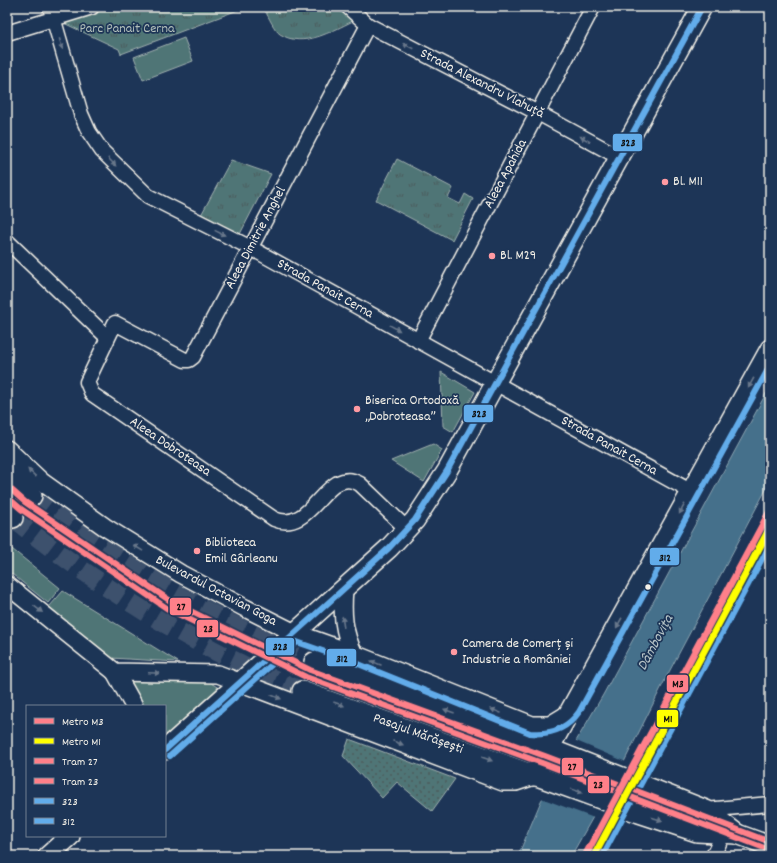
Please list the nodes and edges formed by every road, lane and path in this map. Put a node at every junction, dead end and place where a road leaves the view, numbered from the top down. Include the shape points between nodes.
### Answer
1 (92, 7) edge
2 (348, 7) edge
3 (593, 7) edge
4 (702, 7) edge
5 (51, 13) edge
6 (368, 25) junction
7 (7, 33) edge
8 (538, 113) junction
9 (619, 157) junction
10 (7, 241) edge
11 (251, 248) junction
12 (107, 337) junction
13 (418, 341) junction
14 (770, 348) edge
15 (495, 383) junction
16 (7, 449) edge
17 (7, 472) edge
18 (692, 492) junction
19 (32, 496) tunnel mouth
20 (770, 526) edge
21 (407, 529) junction
22 (764, 552) edge
23 (7, 585) edge
24 (344, 589) junction
25 (296, 633) junction
26 (354, 654) junction
27 (314, 662) tunnel mouth
28 (115, 672) junction
29 (240, 683) junction
30 (302, 691) tunnel mouth
31 (133, 705) edge
32 (568, 714) junction
33 (532, 725) junction
34 (166, 749) edge
35 (557, 751) junction
36 (541, 778) junction
37 (627, 778) junction
38 (613, 804) junction
39 (770, 804) edge
40 (744, 806) junction
41 (706, 810) junction
42 (729, 831) junction
43 (69, 837) edge
44 (770, 846) edge
45 (48, 856) edge
46 (593, 856) edge
47 (713, 856) edge

1 - 5 street
2 - 6 street, Strada Alexandru Vlahuță
3 - 8 street, Aleea Apahida
4 - 9 main road
5 - 7 street
5 -> 11 street, Strada Panait Cerna via 81,114 102,151 148,196
8 -> 6 street, Strada Alexandru Vlahuță
6 - 11 street, Aleea Dimitrie Anghel
9 -> 8 street, Strada Alexandru Vlahuță
8 - 13 street, Aleea Apahida
9 - 15 main road
10 - 12 street
11 - 12 street, Aleea Dimitrie Anghel via 193,357 189,360 115,323
11 -> 13 street, Strada Panait Cerna
12 - 21 street, Aleea Dobroteasa via 87,382 92,394 274,519 288,522 298,520 339,482 351,480 360,484
13 - 15 street, Strada Panait Cerna
14 -> 18 main road
15 - 18 street, Strada Panait Cerna
15 - 21 main road via 439,484
25 -> 16 street, Bulevardul Octavian Goga via 181,574 105,526 42,482
17 - 19 main road
18 -> 32 main road
20 - 22 main road
21 - 24 main road
22 - 37 main road
23 -> 28 street
24 - 25 main road
26 -> 24 street via 343,623
25 - 26 street, Bulevardul Octavian Goga
25 - 29 main road
33 -> 26 street, Bulevardul Octavian Goga
35 -> 27 main road
28 -> 29 street via 218,674
28 - 31 street
29 - 34 main road
29 -> 36 street via 503,782
30 -> 36 main road, Pasajul Mărășești
32 - 33 street via 550,725
32 - 35 main road
33 - 35 street via 538,736
35 - 36 main road
35 - 37 main road
36 -> 38 main road, Pasajul Mărășești
37 - 38 main road
37 - 41 main road
38 -> 42 main road, Pasajul Mărășești via 697,832
38 - 46 main road
39 - 40 street
40 - 41 street
40 - 42 street via 732,817
41 - 42 main road
42 - 44 main road
42 - 47 street
43 - 45 main road

